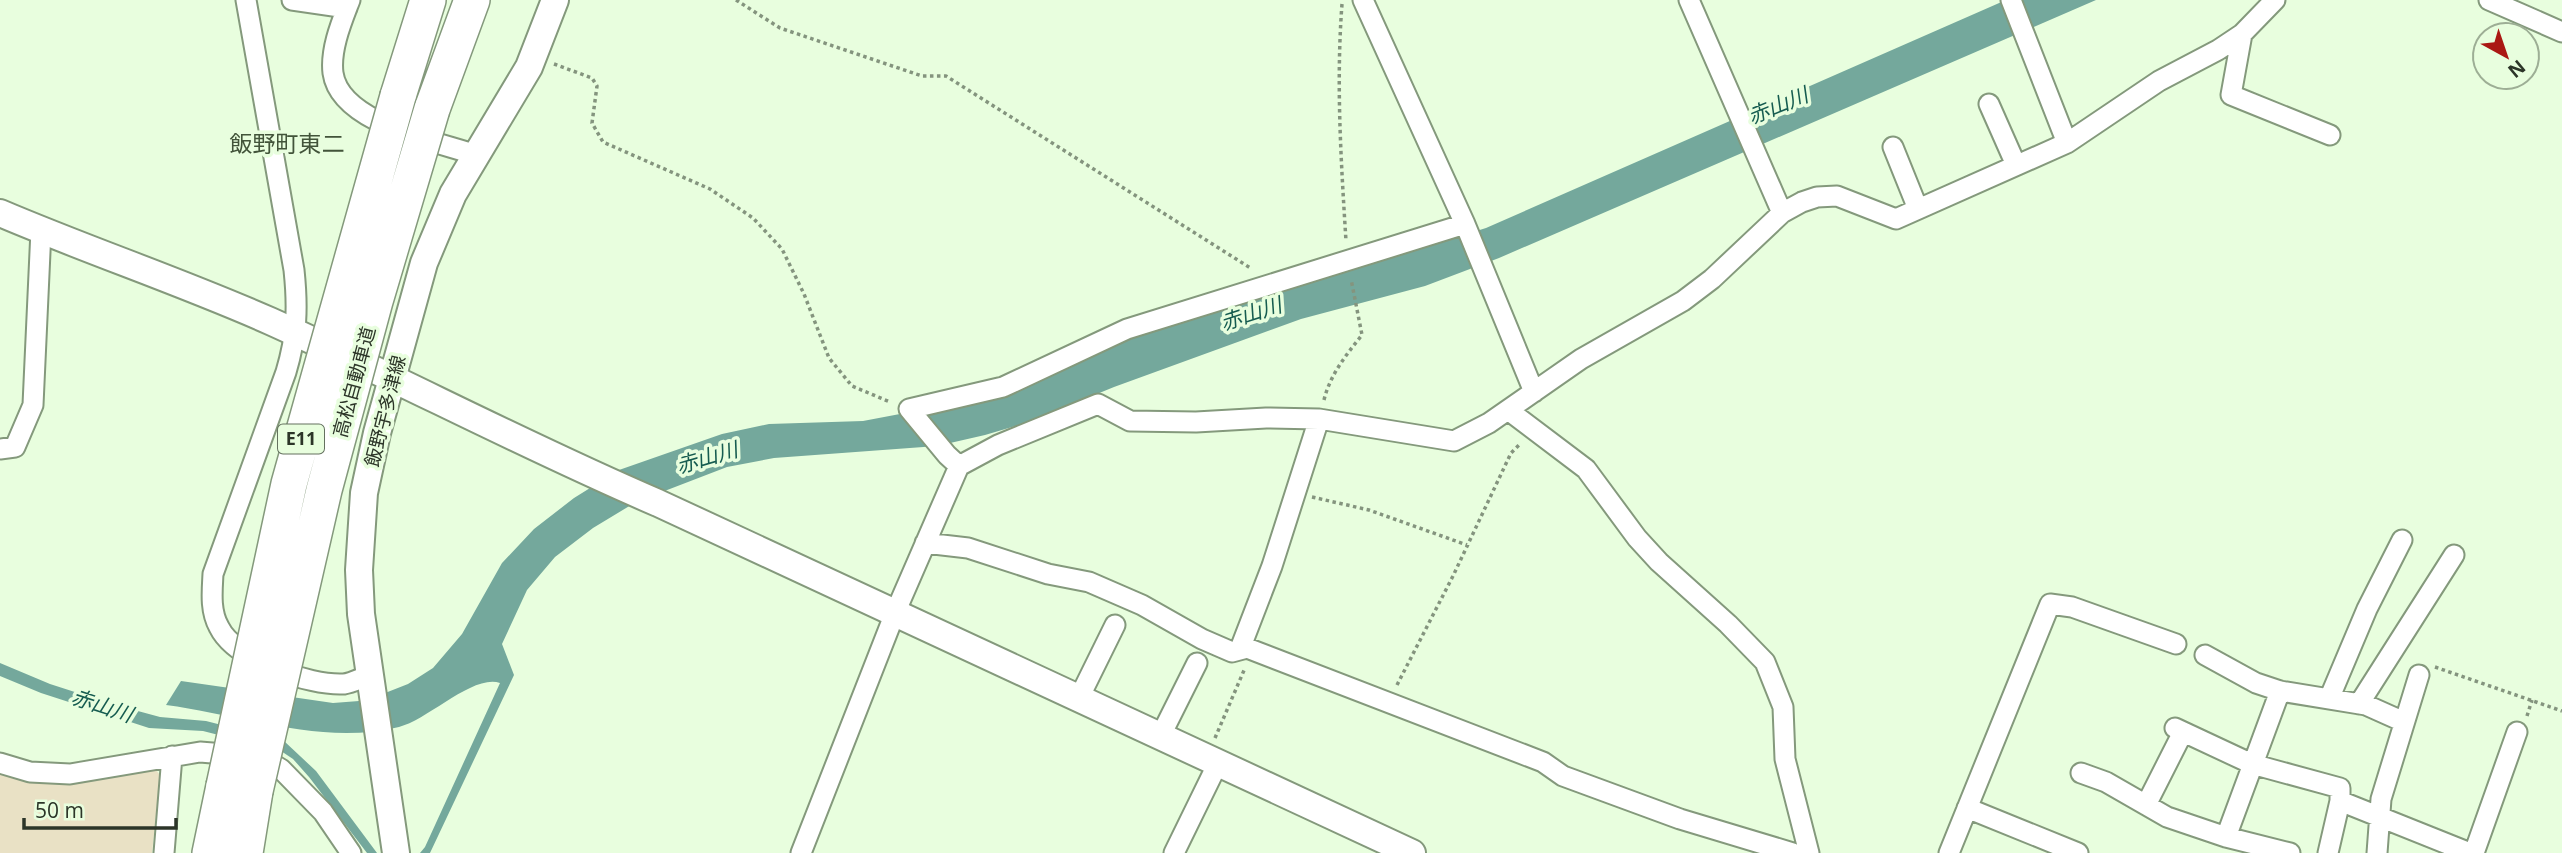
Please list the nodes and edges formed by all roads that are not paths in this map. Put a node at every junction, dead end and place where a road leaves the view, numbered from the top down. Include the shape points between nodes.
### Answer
1 (246, 0) edge
2 (292, 0) edge
3 (428, 0) edge
4 (472, 0) edge
5 (555, 0) edge
6 (1363, 0) edge
7 (1689, 0) edge
8 (2011, 0) edge
9 (2275, 0) edge
10 (2489, 0) edge
11 (348, 4) edge
12 (2562, 32) edge
13 (2242, 34) junction
14 (1989, 104) dead end
15 (2330, 135) dead end
16 (2067, 143) junction
17 (1893, 147) dead end
18 (476, 155) junction
19 (2016, 166) junction
20 (1919, 209) junction
21 (0, 213) edge
22 (1782, 213) junction
23 (1465, 224) junction
24 (41, 230) junction
25 (296, 333) junction
26 (391, 378) junction
27 (1534, 391) junction
28 (1508, 410) junction
29 (1319, 419) junction
30 (0, 449) edge
31 (953, 461) junction
32 (2402, 540) dead end
33 (925, 543) junction
34 (2454, 555) dead end
35 (895, 613) junction
36 (1115, 625) dead end
37 (2176, 644) dead end
38 (1247, 650) junction
39 (2205, 655) dead end
40 (1197, 663) dead end
41 (2424, 670) road end
42 (370, 680) junction
43 (2280, 691) junction
44 (1079, 698) junction
45 (2329, 699) junction
46 (2359, 704) junction
47 (2404, 722) junction
48 (2516, 732) dead end
49 (1160, 737) junction
50 (172, 756) junction
51 (1212, 760) junction
52 (0, 762) edge
53 (2252, 764) junction
54 (2081, 773) dead end
55 (240, 788) junction
56 (2340, 801) junction
57 (2146, 805) junction
58 (1967, 808) junction
59 (2380, 817) junction
60 (2226, 837) junction
61 (1180, 851) edge
62 (164, 853) edge
63 (210, 853) edge
64 (245, 853) edge
65 (351, 853) edge
66 (396, 853) edge
67 (802, 853) edge
68 (1412, 853) edge
69 (1793, 853) edge
70 (1809, 853) edge
71 (1949, 853) edge
72 (2078, 853) edge
73 (2290, 853) edge
74 (2328, 853) edge
75 (2377, 853) edge
76 (2472, 853) edge

1 - 25 street via 294,270
2 - 11 street
3 - 55 highway, 高松自動車道 / E11, bridge via 289,484
4 - 55 highway, 高松自動車道 / E11, bridge via 432,109 375,301
5 - 18 street, 飯野宇多津線 via 525,75
6 - 23 street
7 - 22 street
8 - 16 street
9 - 13 street
10 - 12 street
11 - 18 street via 334,50 333,74 354,108 372,120
13 - 15 street via 2231,95
13 - 16 street via 2159,81
14 - 19 street
16 - 19 street
17 - 20 street
18 - 26 street, 飯野宇多津線 via 453,194 424,263
19 - 20 street
20 - 22 street via 1896,219 1837,196 1817,197
21 - 24 street
22 - 27 street via 1683,301
23 - 27 street
23 - 31 street via 1127,329 1003,387 909,409
24 - 25 street
24 - 30 street via 33,405 15,447
25 - 26 street
25 - 42 street via 213,574 215,617 232,644 265,664 330,683
26 - 35 street
26 - 42 street, 飯野宇多津線 via 364,494 360,538 361,614
27 - 28 street
28 - 29 street via 1454,441
28 - 70 street via 1586,468 1659,562 1765,662 1783,707 1785,759
29 - 31 street via 1130,421 1098,404
29 - 38 street
31 - 33 street
32 - 45 street
33 - 35 street
33 - 38 street via 968,548 1048,575 1089,582 1232,652
34 - 46 street
35 - 44 street
35 - 67 street
36 - 44 street
37 - 58 street via 2072,607 2050,604
38 - 69 street via 1543,762 1563,776 1680,819
39 - 43 street
40 - 49 street
41 - 47 street
42 - 66 street, 飯野宇多津線
43 - 45 street
43 - 53 street
44 - 49 street
45 - 46 street
46 - 47 street
47 - 59 street
48 - 76 street
49 - 51 street
50 - 52 street via 70,774 30,772
50 - 62 street
50 - 65 street via 200,752 261,757 281,769 314,804
51 - 61 street
51 - 68 street
53 - 56 street via 2340,788
53 - 57 street via 2179,730
53 - 60 street
54 - 57 street
55 - 63 highway, 高松自動車道 / E11
55 - 64 highway, 高松自動車道 / E11
56 - 59 street
56 - 74 street
57 - 60 street
58 - 71 street
58 - 72 street
59 - 75 street
59 - 76 street
60 - 73 street

